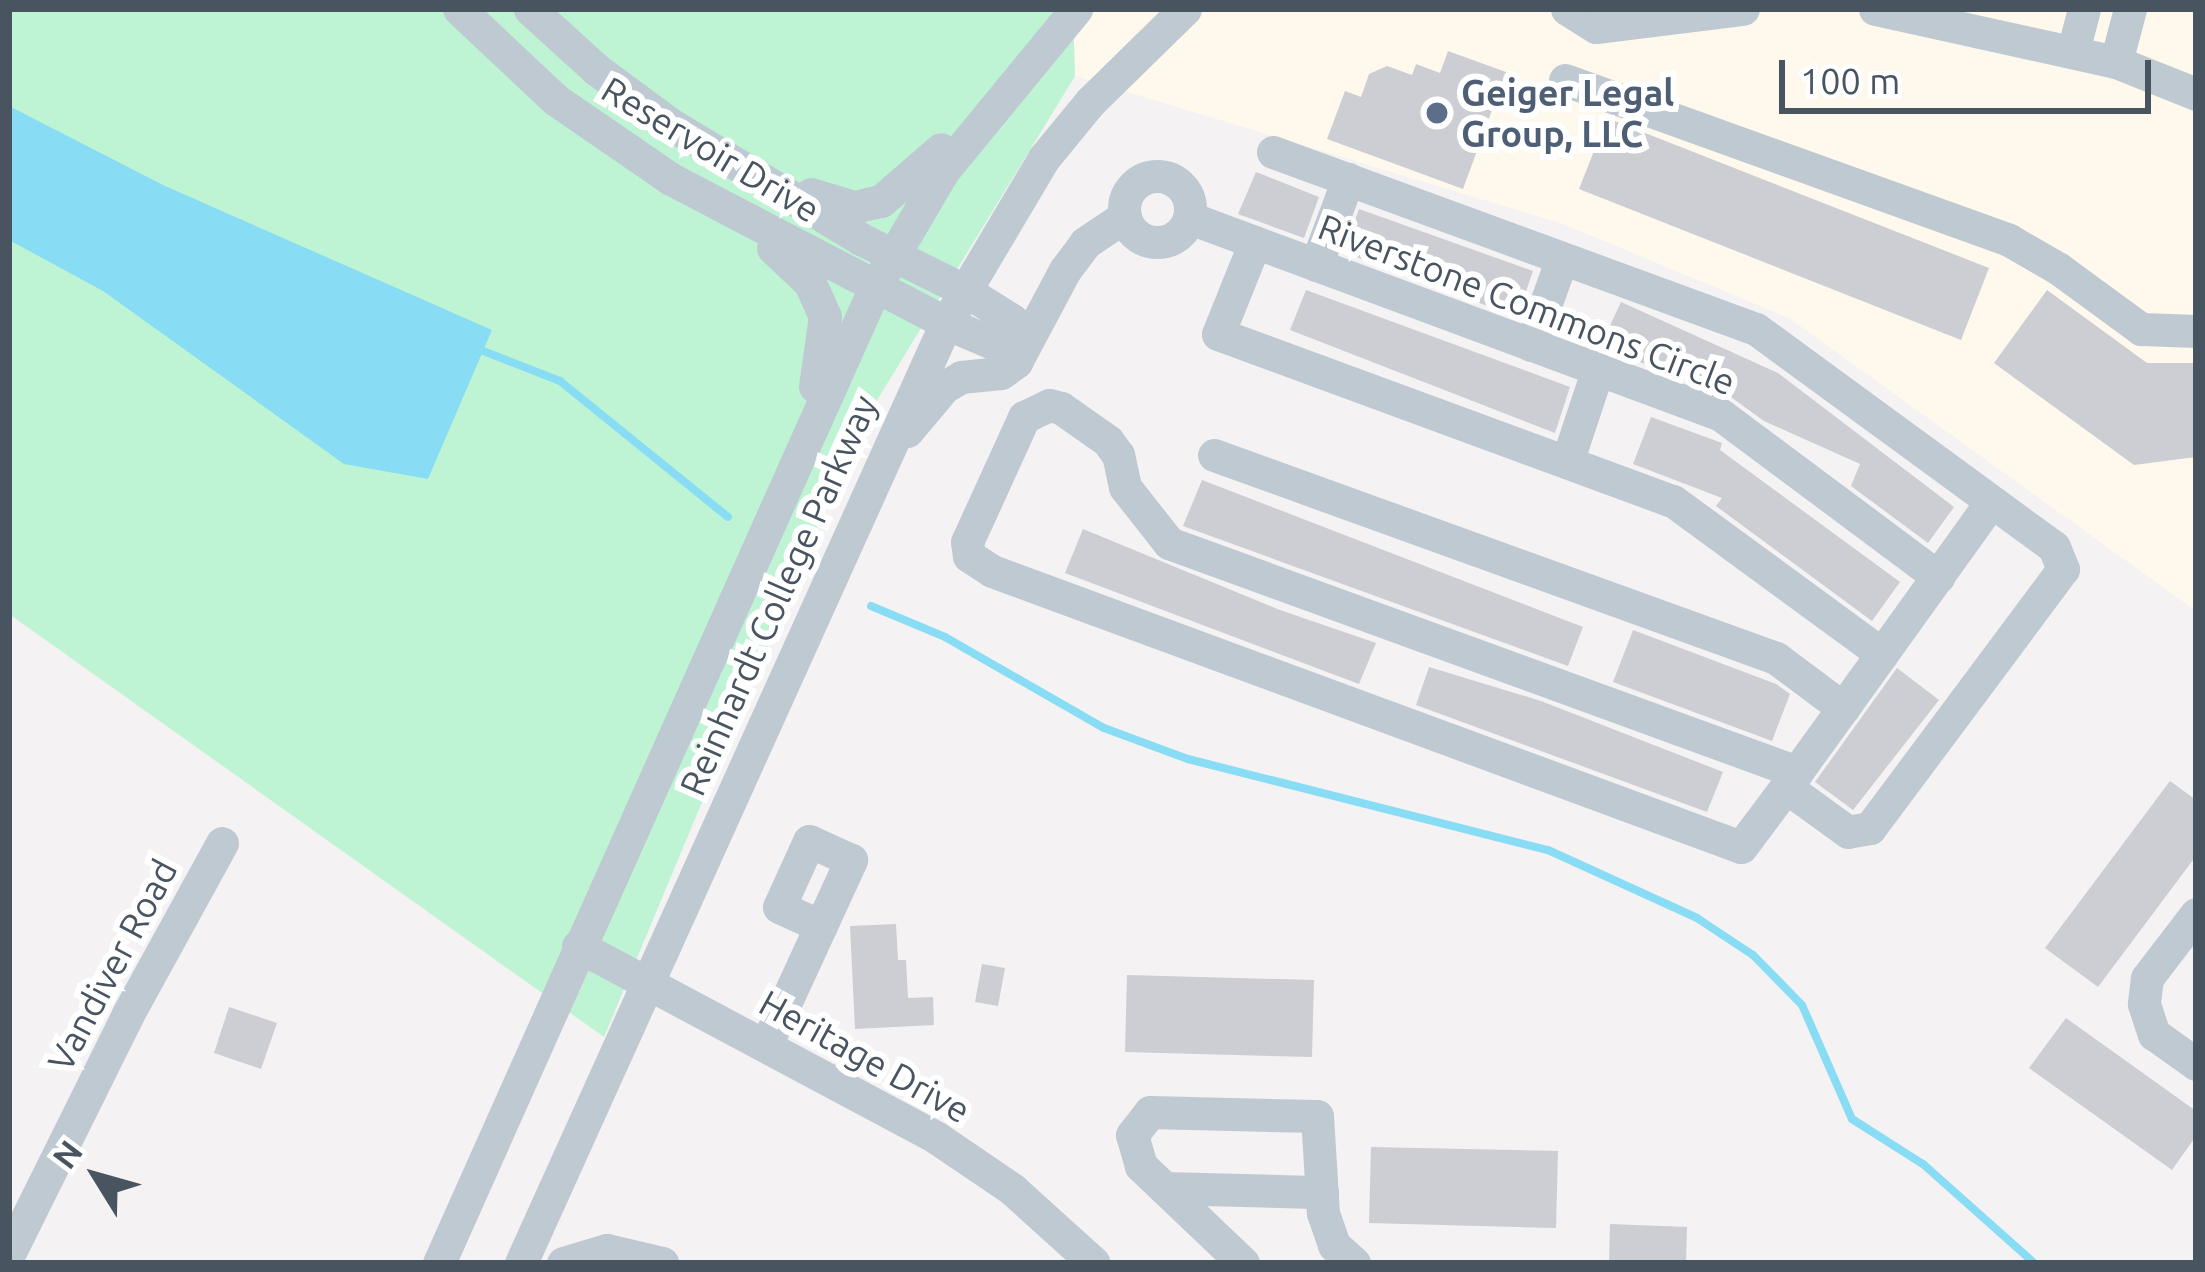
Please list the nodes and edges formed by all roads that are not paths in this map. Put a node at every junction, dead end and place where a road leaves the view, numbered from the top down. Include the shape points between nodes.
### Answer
1 (459, 9) edge
2 (530, 9) edge
3 (1076, 9) edge
4 (1185, 9) edge
5 (1567, 9) edge
6 (1743, 9) edge
7 (1875, 9) edge
8 (2084, 9) edge
9 (2130, 9) edge
10 (2073, 51) junction
11 (2116, 62) junction
12 (1027, 63) junction
13 (1565, 80) dead end
14 (2196, 94) edge
15 (1273, 152) dead end
16 (753, 176) junction
17 (1348, 179) junction
18 (1124, 216) junction
19 (740, 218) junction
20 (1190, 218) junction
21 (1255, 242) junction
22 (892, 254) junction
23 (1562, 258) junction
24 (1316, 265) junction
25 (874, 287) junction
26 (964, 290) junction
27 (946, 323) junction
28 (2196, 331) edge
29 (1025, 342) junction
30 (1532, 345) junction
31 (1598, 369) junction
32 (798, 454) junction
33 (1214, 455) dead end
34 (1568, 462) junction
35 (879, 463) junction
36 (1991, 502) junction
37 (1938, 577) junction
38 (1882, 654) junction
39 (1843, 708) junction
40 (1791, 780) junction
41 (222, 843) dead end
42 (2196, 914) edge
43 (820, 926) dead end
44 (578, 946) junction
45 (647, 982) junction
46 (766, 1045) junction
47 (2196, 1064) edge
48 (1164, 1188) junction
49 (1322, 1192) junction
50 (9, 1254) edge
51 (1351, 1262) edge
52 (440, 1263) edge
53 (521, 1263) edge
54 (563, 1263) edge
55 (662, 1263) edge
56 (1094, 1263) edge
57 (1244, 1263) edge

1 - 19 street, Reservoir Drive via 573,112
2 - 16 street, Reservoir Drive via 634,98
3 - 12 street, Reinhardt College Parkway
4 - 26 street, Reinhardt College Parkway via 1044,158
5 - 6 street via 1596,26
7 - 10 street
8 - 10 street
9 - 11 street
10 - 11 street
11 - 14 street
12 - 16 street via 881,201 854,207
12 - 22 street, Reinhardt College Parkway
13 - 28 street via 2009,240 2141,329
15 - 17 street
16 - 22 street, Reservoir Drive
17 - 23 street
17 - 24 street
18 - 20 street via 1130,230 1156,243 1183,231
18 - 20 street via 1132,188 1158,176 1184,189
18 - 29 street via 1085,243
19 - 25 street, Reservoir Drive
19 - 32 street via 810,283 825,316
20 - 21 street, Riverstone Commons Circle
21 - 24 street, Riverstone Commons Circle
21 - 34 street via 1218,334
22 - 25 street, Reinhardt College Parkway
22 - 26 street, Reservoir Drive
23 - 30 street
23 - 36 street via 1756,329
24 - 30 street, Riverstone Commons Circle
25 - 27 street, Reservoir Drive
25 - 32 street, Reinhardt College Parkway
26 - 27 street, Reinhardt College Parkway
26 - 29 street via 1012,320
27 - 29 street via 997,345
27 - 35 street, Reinhardt College Parkway
29 - 35 street via 1001,373 961,376 944,387
30 - 31 street, Riverstone Commons Circle
31 - 34 street
31 - 37 street, Riverstone Commons Circle via 1721,415
32 - 44 street, Reinhardt College Parkway
33 - 39 street via 1776,658
34 - 38 street via 1672,501
35 - 45 street, Reinhardt College Parkway
36 - 37 street
36 - 40 street via 2054,547 2063,569 1870,828 1849,832
37 - 38 street
38 - 39 street
39 - 40 street
40 - 40 street via 1169,543 1125,487 1118,455 1095,428 1061,408 1024,417 968,542 969,556 992,571 1741,847
41 - 50 street, Vandiver Road
42 - 47 street via 2147,978 2144,1004 2154,1034
43 - 46 street
44 - 45 street, Heritage Drive
44 - 52 street, Reinhardt College Parkway
45 - 46 street, Heritage Drive
45 - 53 street, Reinhardt College Parkway
46 - 56 street, Heritage Drive via 937,1138 1012,1190
48 - 49 street
48 - 49 street via 1141,1166 1132,1135 1150,1112 1317,1116
48 - 57 street
49 - 51 street via 1334,1245
54 - 55 street via 607,1250

